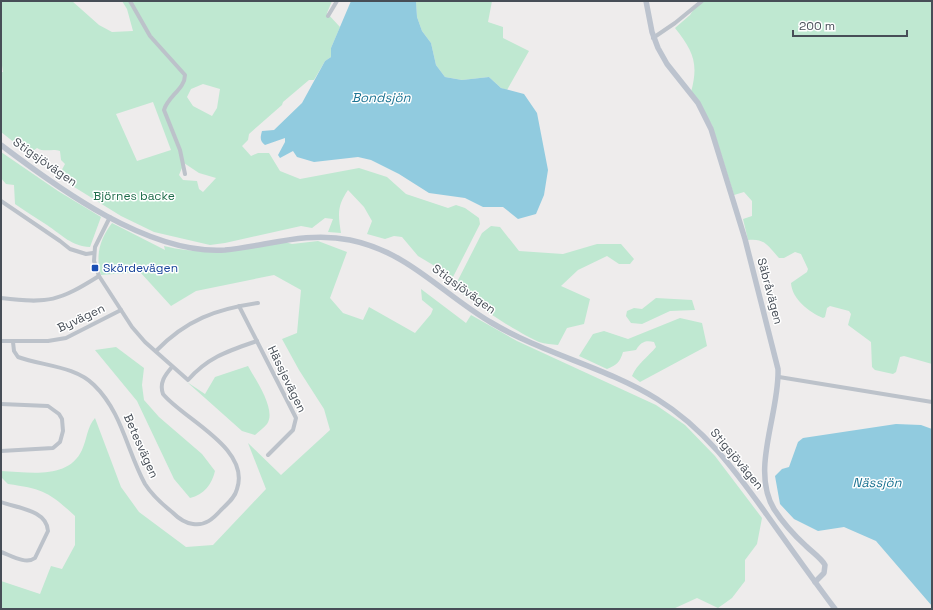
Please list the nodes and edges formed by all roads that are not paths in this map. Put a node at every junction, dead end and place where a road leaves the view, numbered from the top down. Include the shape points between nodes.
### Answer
1 (130, 1) edge
2 (337, 1) edge
3 (646, 1) edge
4 (702, 1) edge
5 (328, 16) dead end
6 (653, 38) junction
7 (1, 145) edge
8 (185, 174) dead end
9 (1, 201) edge
10 (110, 218) junction
11 (93, 253) junction
12 (99, 276) junction
13 (1, 298) edge
14 (258, 303) dead end
15 (239, 306) junction
16 (121, 310) junction
17 (1, 341) edge
18 (257, 341) junction
19 (12, 342) junction
20 (156, 351) junction
21 (172, 367) junction
22 (779, 377) junction
23 (932, 402) edge
24 (1, 404) edge
25 (1, 451) edge
26 (268, 455) dead end
27 (1, 502) edge
28 (1, 552) edge
29 (815, 582) junction
30 (835, 609) edge

1 - 8 street via 150,36 185,75 184,83 169,99 164,110 180,150
2 - 5 street
3 - 6 main road, Säbråvägen
4 - 6 street
6 - 22 main road, Säbråvägen via 667,64 698,103 711,129 745,239 776,355
7 - 10 main road, Stigsjövägen
9 - 11 street via 70,249 86,254
10 - 11 street via 97,240
10 - 29 main road, Stigsjövägen via 158,240 188,248 223,250 321,236 362,242 399,257 490,322 521,339 632,385 680,415 702,434 732,467
11 - 12 street
12 - 13 street via 57,299 31,301
12 - 16 street
14 - 15 street
15 - 18 street, Hässjevägen
15 - 20 street via 187,324
16 - 19 street, Byvägen via 66,338
16 - 20 street via 132,327
17 - 19 street, Byvägen
18 - 21 street via 215,356 188,380
18 - 26 street, Hässjevägen via 296,418 293,430
19 - 21 street, Betesvägen via 18,357 74,372 95,386 119,421 145,483 152,493 183,521 199,524 213,519 231,499 238,489 239,476 234,462 220,442 163,394 163,380
20 - 21 street
22 - 23 street
22 - 29 main road, Säbråvägen via 766,455 766,488 773,508 783,522 825,565 824,572
24 - 25 street via 48,406 59,414 64,431 60,442 53,448
27 - 28 street via 37,514 46,522 48,534 33,559 26,560
29 - 30 main road, Stigsjövägen

